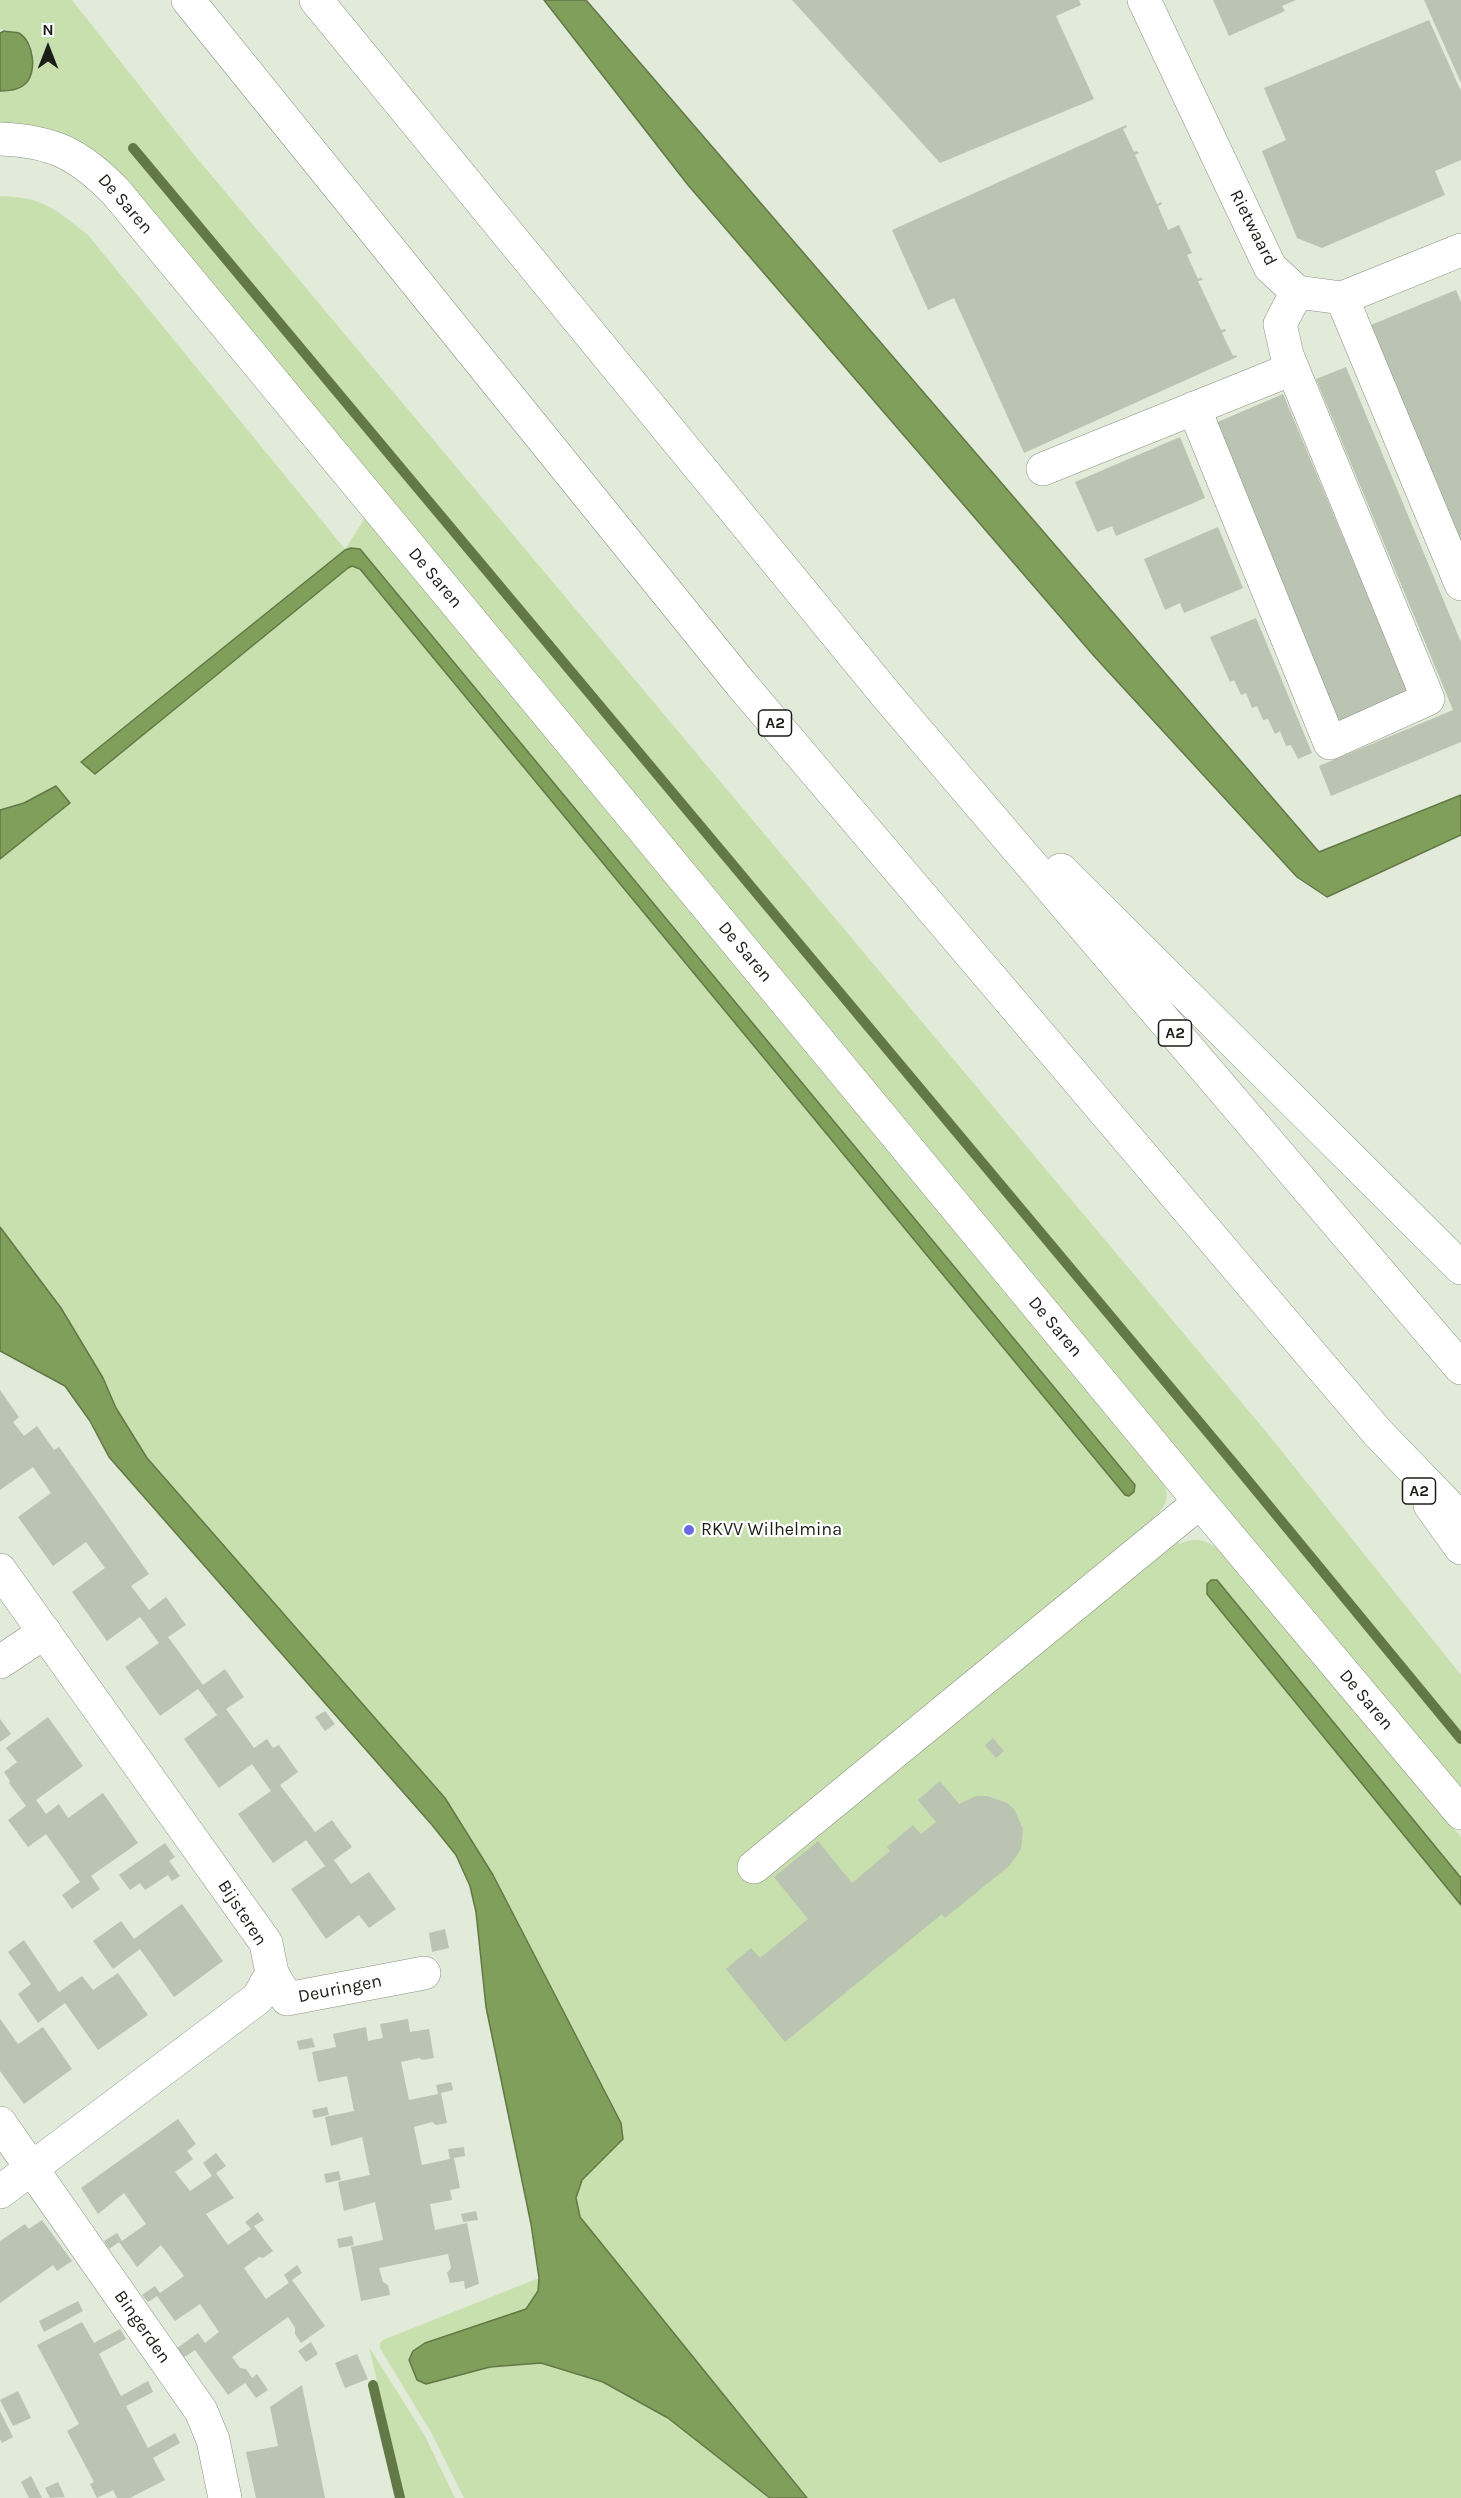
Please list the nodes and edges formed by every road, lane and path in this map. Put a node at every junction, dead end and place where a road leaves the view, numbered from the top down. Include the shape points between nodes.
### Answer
1 (188, 0) edge
2 (316, 0) edge
3 (1144, 0) edge
4 (0, 139) edge
5 (1460, 253) edge
6 (1297, 292) junction
7 (1342, 298) junction
8 (1292, 369) junction
9 (1194, 408) junction
10 (1043, 468) dead end
11 (1461, 584) edge
12 (888, 697) junction
13 (1461, 1268) edge
14 (1461, 1368) edge
15 (1378, 1433) junction
16 (1200, 1502) junction
17 (1461, 1519) edge
18 (1461, 1548) edge
19 (0, 1570) edge
20 (45, 1632) junction
21 (0, 1662) edge
22 (1461, 1813) edge
23 (754, 1868) dead end
24 (272, 1973) junction
25 (424, 1973) dead end
26 (0, 2123) edge
27 (32, 2169) junction
28 (0, 2192) edge
29 (225, 2498) edge

1 - 15 main road, A2 via 741,684
2 - 12 main road, A2
3 - 6 main road, Rietwaard via 1270,267
4 - 16 main road, De Saren via 27,140 58,149 91,167 116,192
5 - 7 main road
6 - 7 main road
6 - 8 main road via 1280,324
7 - 11 main road
8 - 9 main road
8 - 9 main road via 1428,699 1330,743
9 - 10 main road
12 - 13 main road, A2
12 - 14 main road, A2
15 - 17 main road, A2
15 - 18 main road, A2
16 - 22 main road, De Saren
16 - 23 main road
19 - 20 main road, Bijsteren
20 - 21 main road
20 - 24 main road, Bijsteren via 266,1943
24 - 25 main road, Deuringen via 287,2000
24 - 27 main road via 258,1998
26 - 27 main road, Bingerden
27 - 28 main road
27 - 29 main road, Bingerden via 201,2411 213,2440

